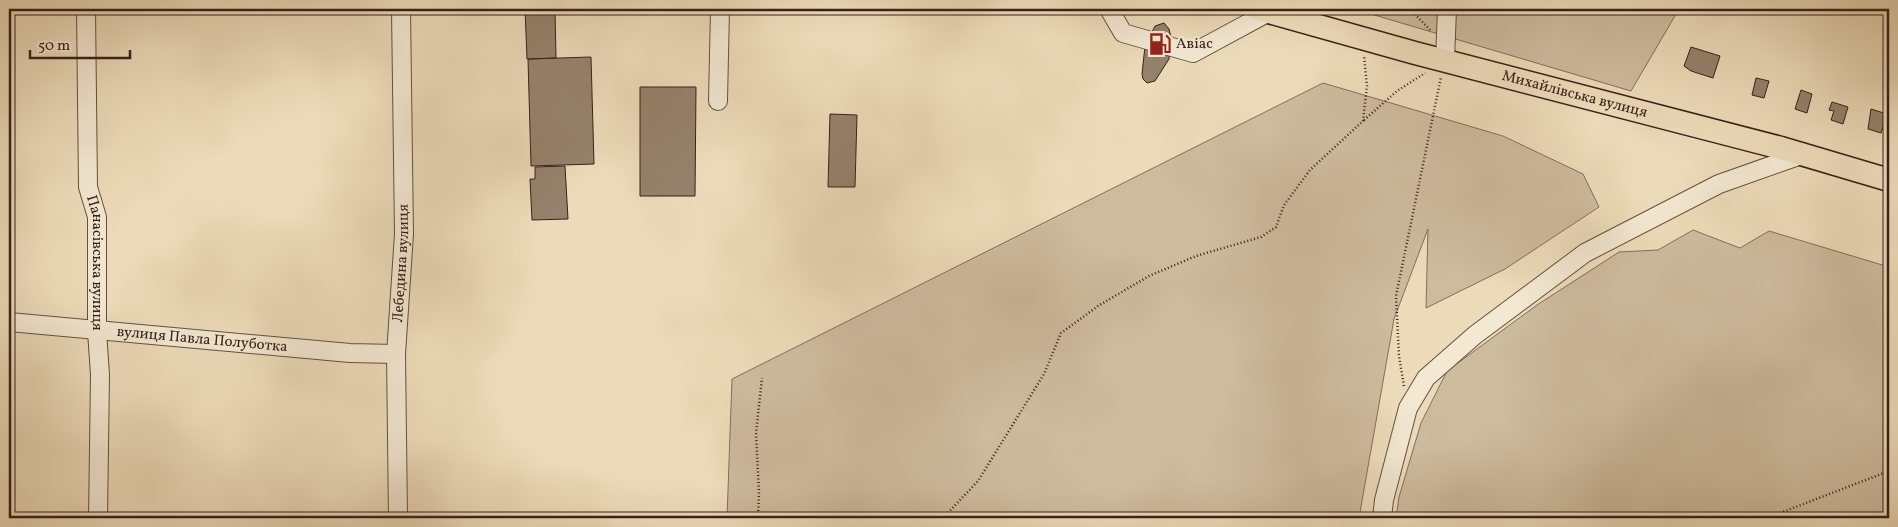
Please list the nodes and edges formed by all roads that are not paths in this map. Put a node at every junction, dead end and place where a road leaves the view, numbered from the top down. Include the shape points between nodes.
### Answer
1 (86, 9) edge
2 (401, 9) edge
3 (720, 9) edge
4 (1109, 9) edge
5 (1448, 9) edge
6 (1263, 10) edge
7 (1445, 55) junction
8 (718, 101) dead end
9 (1802, 155) junction
10 (1889, 180) edge
11 (9, 322) edge
12 (97, 331) junction
13 (396, 354) junction
14 (98, 518) edge
15 (398, 518) edge
16 (1382, 518) edge

1 - 12 street, Панасівська вулиця via 88,187 97,217
2 - 13 street, Лебедина вулиця via 404,234
3 - 8 street
4 - 6 street via 1124,34 1193,53
5 - 7 street
6 - 7 main road, Михайлівська вулиця via 1362,38
7 - 9 main road, Михайлівська вулиця
9 - 10 main road, Михайлівська вулиця
9 - 16 street via 1719,184 1586,253 1475,335 1426,378 1408,408
11 - 12 street, вулиця Павла Полуботка
12 - 13 street, вулиця Павла Полуботка via 350,353
12 - 14 street, Панасівська вулиця via 100,375
13 - 15 street, Лебедина вулиця

